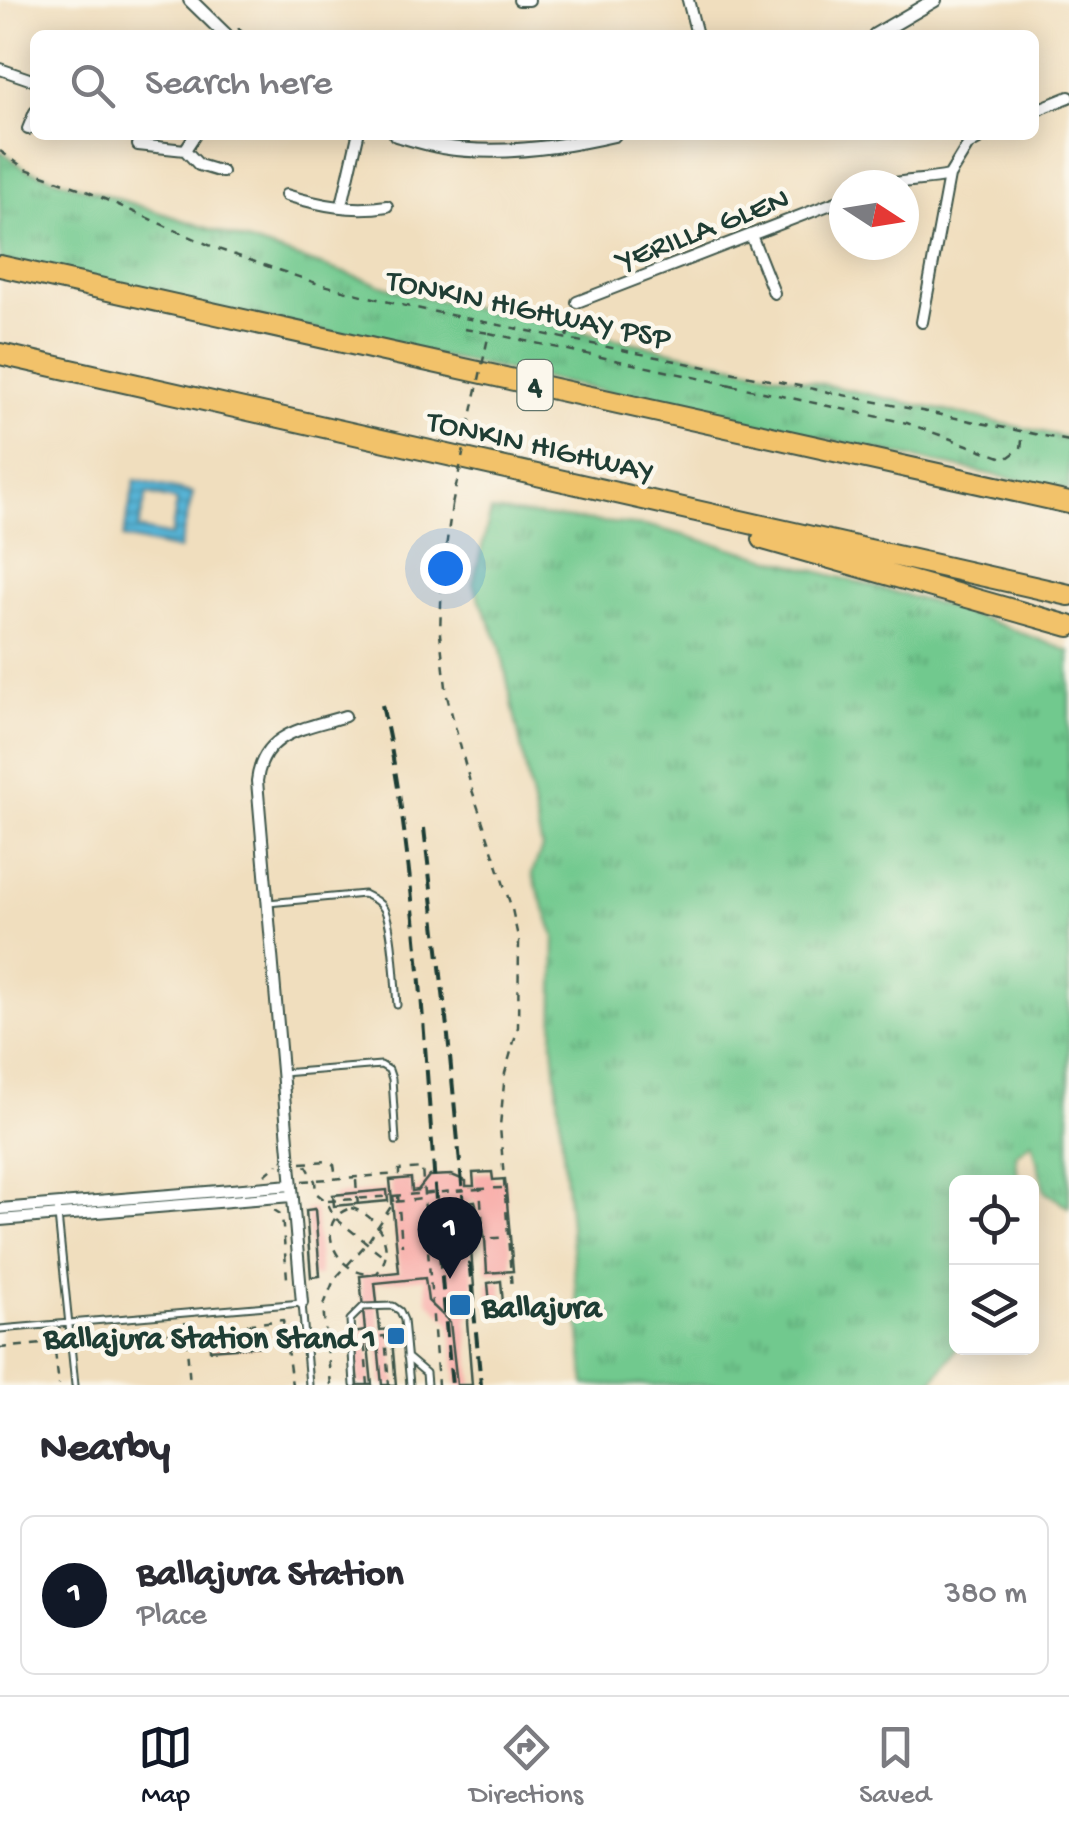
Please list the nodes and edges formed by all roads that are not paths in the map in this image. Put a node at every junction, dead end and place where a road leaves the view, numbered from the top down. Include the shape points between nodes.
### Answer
1 (190, 0) edge
2 (519, 0) edge
3 (529, 0) edge
4 (688, 0) edge
5 (935, 0) edge
6 (221, 30) edge
7 (696, 30) edge
8 (884, 30) edge
9 (0, 69) edge
10 (30, 78) edge
11 (1067, 99) edge
12 (1039, 109) edge
13 (30, 124) edge
14 (28, 129) dead end
15 (192, 140) edge
16 (357, 140) edge
17 (414, 140) edge
18 (586, 140) edge
19 (978, 140) edge
20 (138, 144) dead end
21 (185, 150) junction
22 (222, 172) dead end
23 (949, 176) junction
24 (919, 182) edge
25 (286, 196) dead end
26 (342, 205) junction
27 (829, 205) edge
28 (387, 206) dead end
29 (752, 234) junction
30 (0, 266) edge
31 (774, 293) dead end
32 (577, 302) road end
33 (922, 322) dead end
34 (0, 354) edge
35 (643, 498) junction
36 (1069, 502) edge
37 (1069, 595) edge
38 (1069, 626) edge
39 (345, 716) dead end
40 (268, 903) junction
41 (398, 1005) dead end
42 (282, 1073) junction
43 (396, 1141) dead end
44 (292, 1191) junction
45 (0, 1208) edge
46 (57, 1210) junction
47 (0, 1220) edge
48 (302, 1303) junction
49 (71, 1324) junction
50 (0, 1328) edge
51 (407, 1357) junction
52 (75, 1385) edge
53 (309, 1385) edge
54 (354, 1385) edge
55 (410, 1385) edge
56 (426, 1385) edge

1 - 6 street
2 - 3 street
4 - 7 street
5 - 8 street
9 - 10 street
11 - 12 street
13 - 14 street
15 - 21 street
16 - 26 street
17 - 18 street via 488,151
19 - 23 street
20 - 21 street
21 - 22 street via 198,165
23 - 24 street
23 - 33 street
25 - 26 street
26 - 28 street
27 - 29 street, YERILLA GLEN
29 - 31 street
29 - 32 street, YERILLA GLEN
30 - 36 highway, TONKIN HIGHWAY / 4
34 - 35 highway, TONKIN HIGHWAY
35 - 37 highway, TONKIN HIGHWAY
35 - 38 highway
39 - 40 street via 274,742 259,767
40 - 41 lane via 364,894 375,899 388,925
40 - 42 street
42 - 43 lane via 381,1065 392,1079
42 - 44 street
44 - 46 street
44 - 48 street
45 - 46 street
46 - 47 street
46 - 49 lane
48 - 49 lane
48 - 53 lane
49 - 50 lane
49 - 52 lane
51 - 54 lane via 400,1311 363,1307 350,1320
51 - 55 lane
51 - 56 lane via 426,1373

